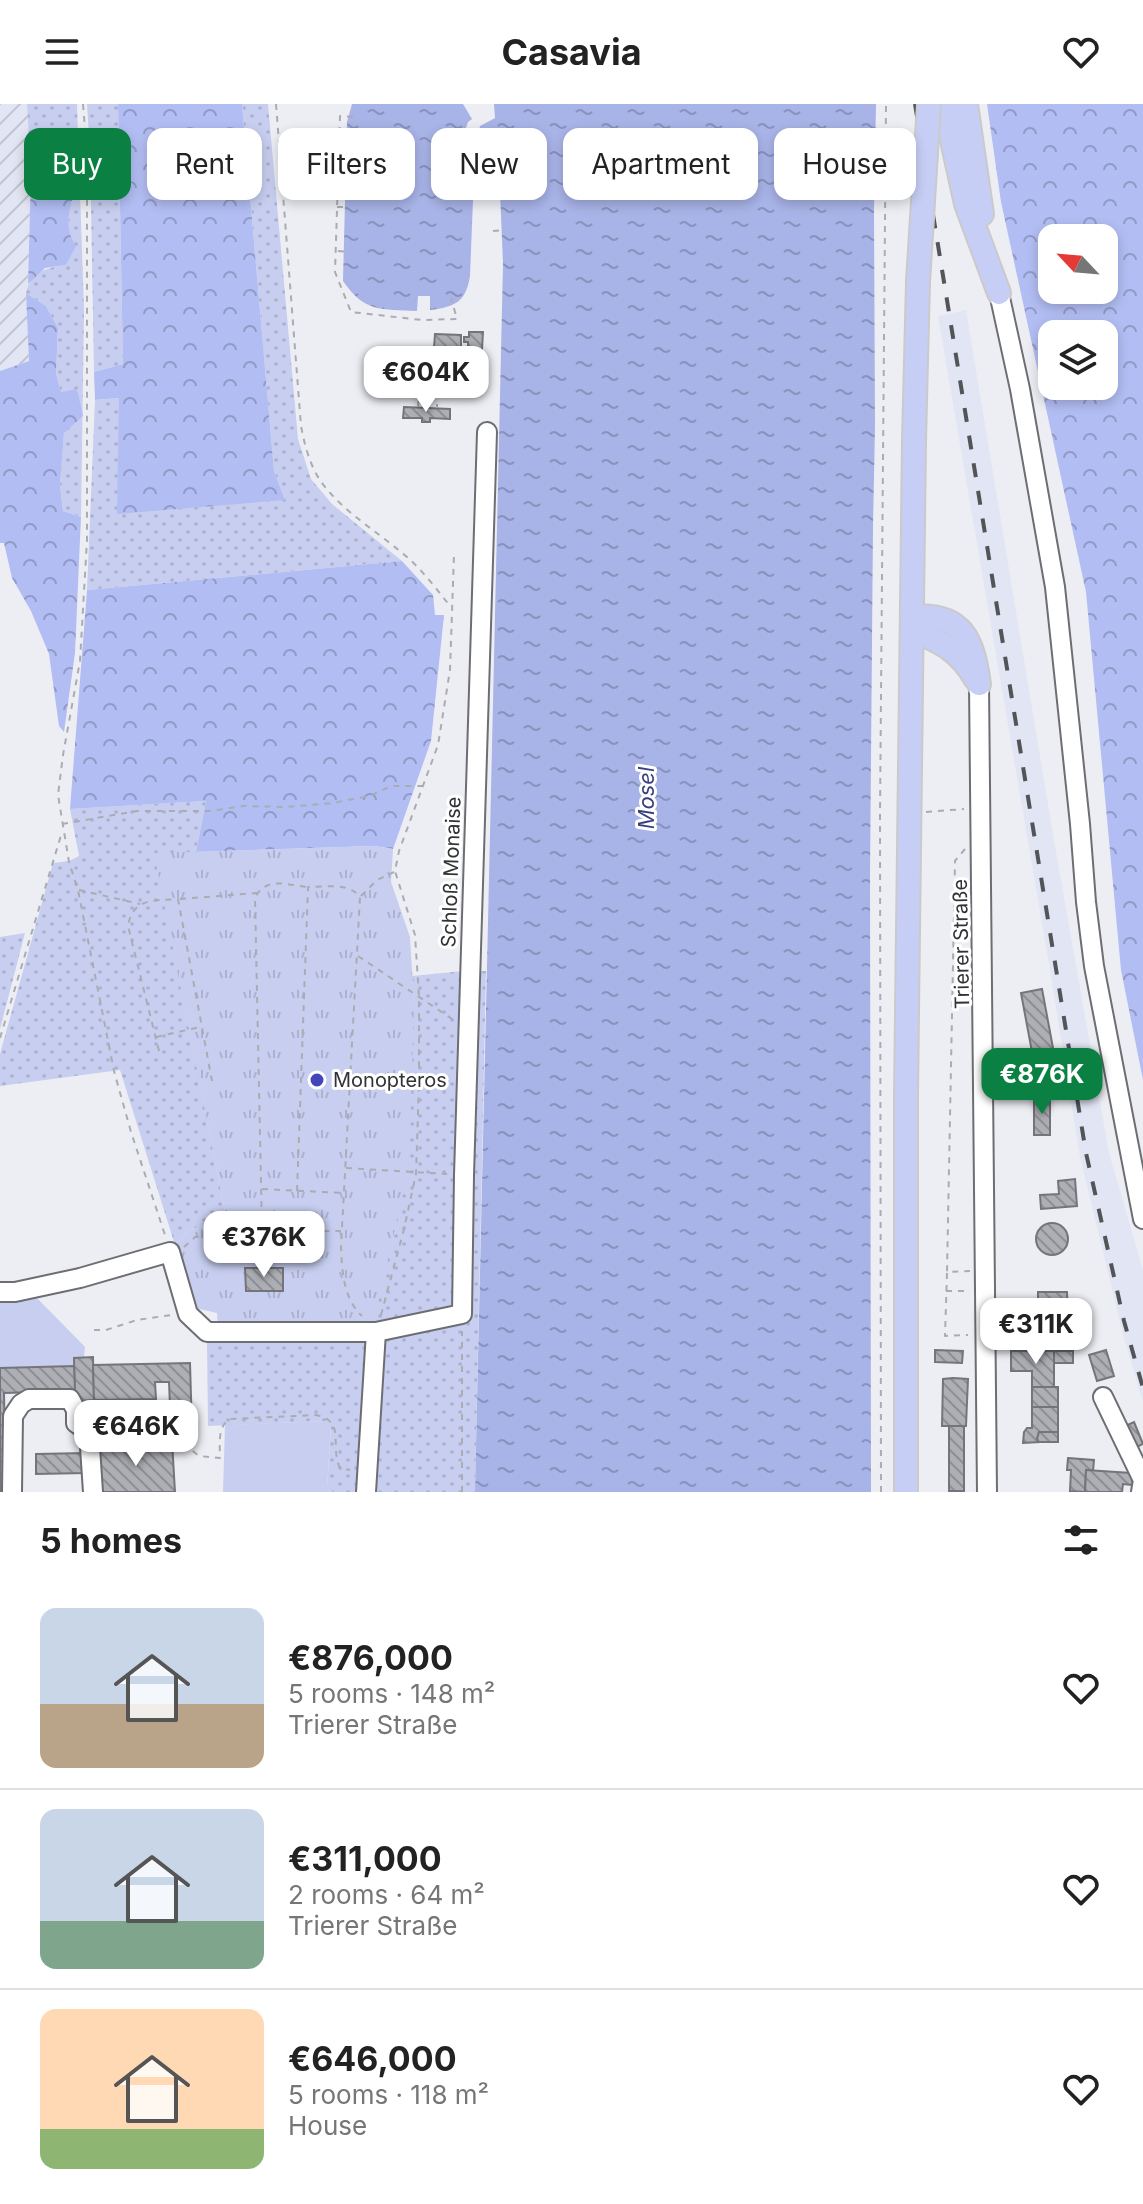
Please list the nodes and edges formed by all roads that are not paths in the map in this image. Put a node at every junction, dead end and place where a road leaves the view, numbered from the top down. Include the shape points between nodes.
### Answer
1 (929, 104) edge
2 (944, 104) edge
3 (966, 104) edge
4 (999, 293) junction
5 (487, 432) dead end
6 (912, 623) junction
7 (952, 650) junction
8 (979, 684) junction
9 (911, 692) junction
10 (1143, 1219) edge
11 (0, 1292) edge
12 (376, 1332) junction
13 (1103, 1397) dead end
14 (162, 1427) road end
15 (89, 1432) junction
16 (12, 1492) edge
17 (93, 1492) edge
18 (366, 1492) edge
19 (906, 1492) edge
20 (987, 1492) edge
21 (1141, 1492) edge

1 - 6 main road, bridge via 918,282
2 - 4 main road via 966,204
3 - 4 main road
4 - 10 street via 1055,587 1094,966
5 - 12 street, Schloß Monaise via 462,1314
6 - 7 main road
6 - 8 main road via 925,615 948,619 967,637
6 - 9 main road
7 - 8 main road
7 - 9 main road via 931,656
8 - 20 street, Trierer Straße
9 - 19 main road
11 - 12 street via 171,1256 188,1314 207,1332
12 - 18 street
13 - 21 street via 1143,1480
14 - 15 street
15 - 16 street via 76,1423 70,1399 29,1399 21,1404 13,1416
15 - 17 street

